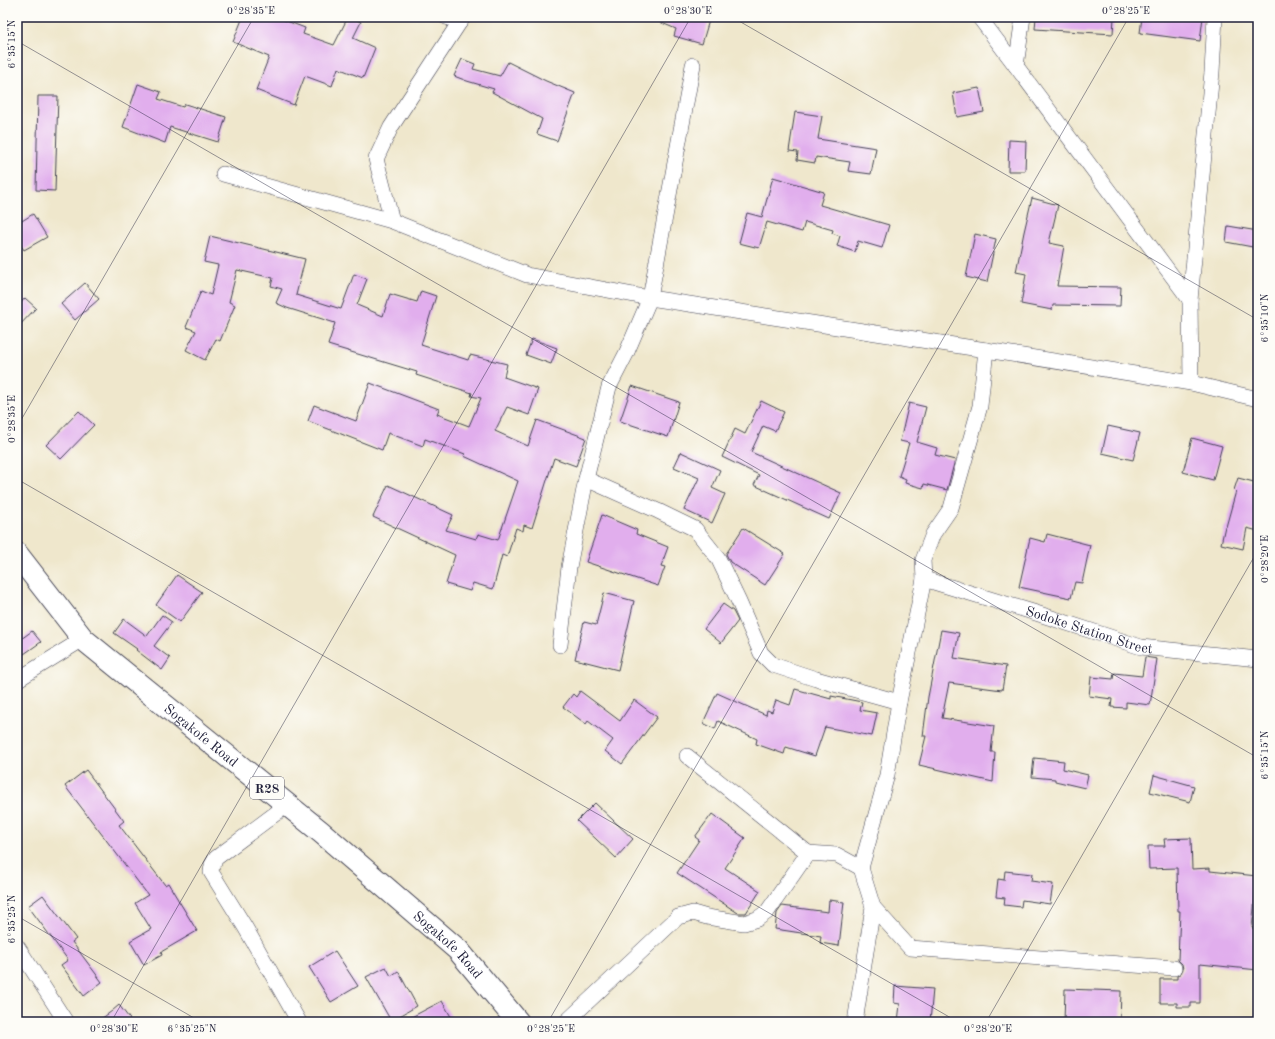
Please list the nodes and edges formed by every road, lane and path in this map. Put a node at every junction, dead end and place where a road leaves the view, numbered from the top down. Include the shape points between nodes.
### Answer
1 (446, 17) edge
2 (979, 17) edge
3 (1023, 17) edge
4 (1215, 17) edge
5 (462, 19) edge
6 (693, 65) dead end
7 (1016, 66) junction
8 (223, 174) dead end
9 (392, 221) junction
10 (650, 298) junction
11 (1190, 300) junction
12 (986, 350) junction
13 (1191, 383) junction
14 (1251, 398) edge
15 (1258, 409) edge
16 (586, 479) junction
17 (17, 554) edge
18 (924, 579) junction
19 (83, 639) junction
20 (560, 645) dead end
21 (1258, 659) edge
22 (17, 680) edge
23 (899, 702) junction
24 (687, 756) dead end
25 (287, 805) junction
26 (808, 853) junction
27 (861, 868) junction
28 (873, 907) junction
29 (17, 946) edge
30 (1174, 968) dead end
31 (66, 1022) edge
32 (299, 1022) edge
33 (518, 1022) edge
34 (566, 1022) edge
35 (855, 1022) edge

1 - 5 street
2 - 7 street
3 - 7 street
4 - 11 street
5 - 9 street via 391,127 376,159
6 - 10 street
7 - 11 street
8 - 9 street
9 - 10 street via 527,275
10 - 12 street
10 - 16 street via 609,388
11 - 13 street
12 - 13 street
12 - 18 street via 980,406 951,508 933,534 923,560
13 - 14 street
14 - 15 street
16 - 20 street via 569,567
16 - 23 street via 695,530 718,558 761,653 773,665
17 - 19 main road, Sogakofe Road / R28
18 - 21 street, Sodoke Station Street via 1141,647
18 - 23 street
19 - 22 street
19 - 25 main road, Sogakofe Road / R28
23 - 27 street via 887,775
24 - 26 street
25 - 32 street via 216,858 211,872
25 - 33 main road, Sogakofe Road / R28 via 458,950
26 - 27 street via 837,855
26 - 34 street via 767,912 757,919 744,923 693,913 678,917
27 - 28 street
28 - 30 street via 910,948
28 - 35 street
29 - 31 street

